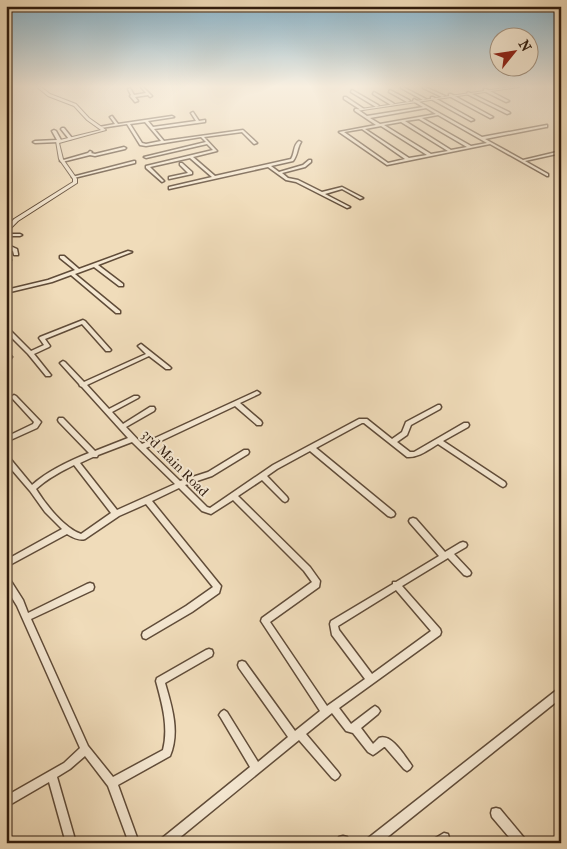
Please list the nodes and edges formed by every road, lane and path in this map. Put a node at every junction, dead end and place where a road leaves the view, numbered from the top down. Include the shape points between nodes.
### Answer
1 (108, 127) edge
2 (130, 127) edge
3 (163, 127) edge
4 (370, 127) edge
5 (383, 127) edge
6 (411, 127) edge
7 (435, 127) edge
8 (462, 127) edge
9 (543, 127) edge
10 (100, 128) joint
11 (152, 128) joint
12 (362, 128) junction
13 (63, 129) dead end
14 (54, 131) dead end
15 (202, 136) junction
16 (70, 138) junction
17 (482, 138) junction
18 (58, 141) junction
19 (35, 142) dead end
20 (163, 142) junction
21 (299, 142) dead end
22 (255, 143) dead end
23 (490, 143) junction
24 (208, 144) junction
25 (470, 147) junction
26 (124, 148) dead end
27 (450, 151) junction
28 (141, 152) dead end
29 (561, 152) edge
30 (430, 156) junction
31 (146, 157) junction
32 (191, 157) junction
33 (409, 160) junction
34 (62, 161) junction
35 (310, 161) dead end
36 (522, 161) junction
37 (134, 162) dead end
38 (150, 162) dead end
39 (181, 164) dead end
40 (268, 165) junction
41 (278, 172) junction
42 (547, 175) dead end
43 (74, 177) junction
44 (214, 177) junction
45 (162, 181) dead end
46 (178, 185) junction
47 (170, 188) dead end
48 (321, 194) junction
49 (361, 198) dead end
50 (348, 207) dead end
51 (6, 231) edge
52 (6, 235) edge
53 (20, 236) dead end
54 (6, 245) edge
55 (130, 252) dead end
56 (16, 254) dead end
57 (62, 257) dead end
58 (95, 264) junction
59 (78, 271) junction
60 (71, 273) junction
61 (121, 285) dead end
62 (6, 292) edge
63 (118, 312) dead end
64 (6, 329) edge
65 (141, 346) dead end
66 (108, 350) dead end
67 (30, 353) junction
68 (150, 354) junction
69 (64, 364) dead end
70 (168, 368) dead end
71 (48, 375) dead end
72 (82, 385) junction
73 (257, 393) dead end
74 (14, 397) dead end
75 (136, 398) dead end
76 (236, 403) junction
77 (438, 407) dead end
78 (152, 409) dead end
79 (108, 412) junction
80 (62, 420) dead end
81 (259, 423) dead end
82 (466, 425) dead end
83 (122, 427) junction
84 (133, 439) junction
85 (6, 440) edge
86 (438, 441) junction
87 (392, 442) junction
88 (142, 447) junction
89 (312, 449) junction
90 (246, 452) dead end
91 (95, 455) junction
92 (6, 458) edge
93 (76, 463) junction
94 (262, 476) junction
95 (503, 484) dead end
96 (179, 485) junction
97 (32, 489) junction
98 (234, 496) junction
99 (285, 499) dead end
100 (147, 500) junction
101 (116, 514) junction
102 (391, 514) dead end
103 (413, 522) dead end
104 (67, 530) junction
105 (463, 545) dead end
106 (446, 555) junction
107 (6, 564) edge
108 (467, 574) dead end
109 (6, 581) edge
110 (396, 585) junction
111 (90, 587) dead end
112 (26, 618) junction
113 (146, 635) dead end
114 (209, 653) dead end
115 (242, 665) dead end
116 (371, 680) junction
117 (561, 692) edge
118 (330, 710) junction
119 (375, 711) dead end
120 (224, 715) dead end
121 (354, 727) junction
122 (297, 735) junction
123 (85, 749) junction
124 (407, 766) dead end
125 (256, 768) junction
126 (335, 775) dead end
127 (52, 776) junction
128 (112, 782) junction
129 (6, 802) edge
130 (496, 813) dead end
131 (71, 843) edge
132 (134, 843) edge
133 (165, 843) edge
134 (371, 843) edge
135 (521, 843) edge

1 - 10 street
2 - 20 street via 142,145
3 - 11 street
4 - 12 street
5 - 30 street
6 - 27 street
7 - 25 street
8 - 17 street
9 - 17 street
10 - 16 street via 104,130
11 - 20 street
12 - 33 street
12 - 33 street via 341,132 387,164
13 - 16 street
14 - 18 street
15 - 20 street
15 - 22 street via 244,131
15 - 24 street
16 - 18 street
17 - 23 street
18 - 19 street
18 - 34 street
21 - 40 street via 294,158
23 - 25 street
23 - 36 street
24 - 31 street
24 - 32 street via 215,151
25 - 27 street
26 - 34 street
27 - 30 street
28 - 31 street
29 - 36 street
30 - 33 street
31 - 38 street
32 - 44 street
32 - 45 street via 147,167
34 - 43 street
35 - 41 street via 304,166
36 - 42 street
37 - 43 street
39 - 46 street via 191,173 170,178
40 - 41 street
40 - 44 street
41 - 48 street
43 - 51 street via 75,182 16,220
44 - 46 street
46 - 47 street
48 - 49 street via 340,188
48 - 50 street
52 - 53 street
54 - 56 street
55 - 58 street
57 - 59 street
58 - 59 street
58 - 61 street
59 - 60 street
60 - 62 street
60 - 63 street
64 - 67 street
65 - 68 street
66 - 67 street via 83,322 42,338 48,346
67 - 71 street
68 - 70 street
68 - 72 street
69 - 72 street, 3rd Main Road
72 - 79 street, 3rd Main Road
73 - 76 street
74 - 85 street via 38,422
75 - 79 street
76 - 81 street
76 - 88 street
77 - 87 street via 408,424 405,433
78 - 83 street
79 - 83 street, 3rd Main Road
80 - 91 street
82 - 86 street
83 - 84 street, 3rd Main Road
84 - 88 street, 3rd Main Road
84 - 91 street
86 - 87 street via 412,455
86 - 95 street
87 - 89 street, 3rd Main Road via 361,421
88 - 96 street, 3rd Main Road
89 - 94 street, 3rd Main Road
89 - 102 street
90 - 96 street via 210,474
91 - 93 street
92 - 97 street
93 - 97 street via 46,476
93 - 101 street
94 - 98 street, 3rd Main Road
94 - 99 street
96 - 98 street, 3rd Main Road via 211,512
96 - 100 street
97 - 104 street
98 - 118 street via 307,568 316,581 265,621
100 - 101 street
100 - 113 street via 217,586 189,609
101 - 104 street via 82,536
103 - 106 street
104 - 107 street
105 - 106 street
106 - 108 street
106 - 110 street
109 - 112 street
110 - 116 street via 334,624 335,632
110 - 116 street via 437,632
111 - 112 street
112 - 123 street
114 - 128 street via 160,681 170,720 167,753
115 - 122 street
116 - 118 street
117 - 134 street
118 - 121 street via 349,728
118 - 122 street
119 - 121 street
120 - 125 street
121 - 124 street via 373,750 382,742 388,742
122 - 125 street
122 - 126 street
123 - 127 street
123 - 128 street
125 - 133 street
127 - 129 street
127 - 131 street
128 - 132 street
130 - 135 street

